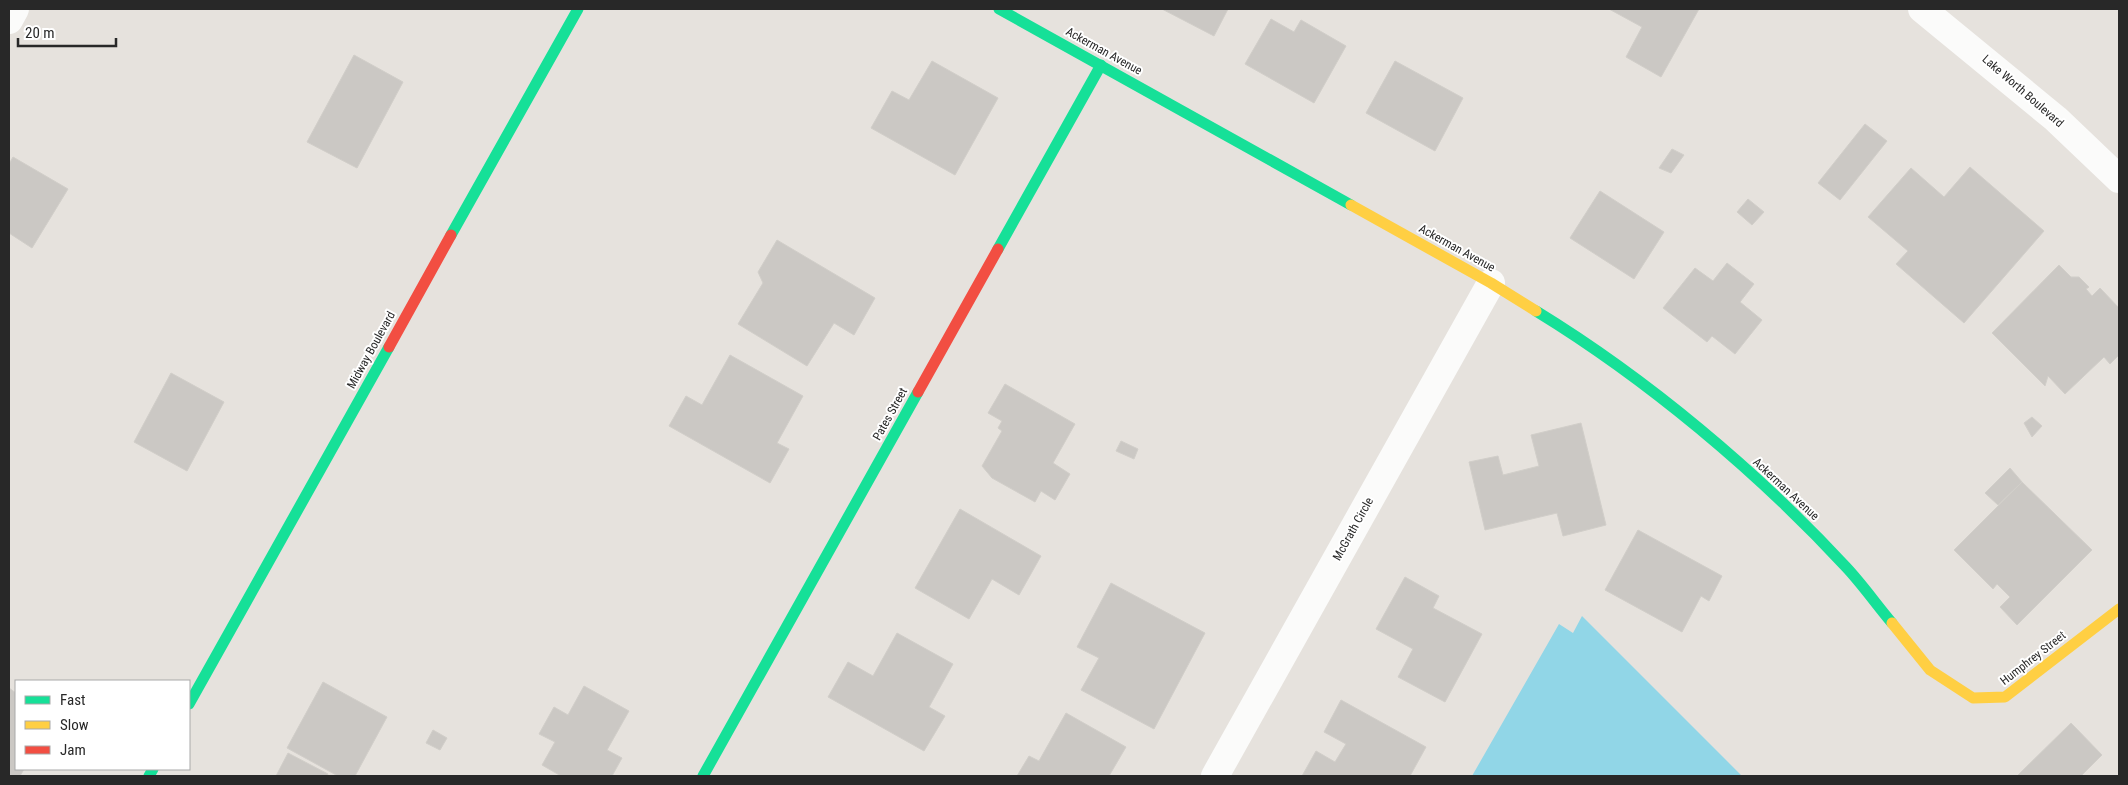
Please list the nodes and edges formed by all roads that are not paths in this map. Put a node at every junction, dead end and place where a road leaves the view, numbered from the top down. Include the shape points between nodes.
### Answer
1 (15, 9) edge
2 (578, 9) edge
3 (999, 9) edge
4 (1922, 9) edge
5 (9, 20) edge
6 (1101, 65) junction
7 (2119, 179) edge
8 (1491, 283) junction
9 (1855, 578) joint
10 (2119, 610) edge
11 (190, 702) edge
12 (703, 776) edge
13 (1215, 776) edge

1 - 5 street
2 - 11 street, Midway Boulevard
3 - 6 street, Ackerman Avenue
4 - 7 street, Lake Worth Boulevard via 2056,119
6 - 8 street, Ackerman Avenue
6 - 12 street, Pates Street
8 - 9 street, Ackerman Avenue via 1582,339 1686,418 1786,505
8 - 13 street, McGrath Circle
9 - 10 street, Humphrey Street via 1930,670 1973,698 2006,697

